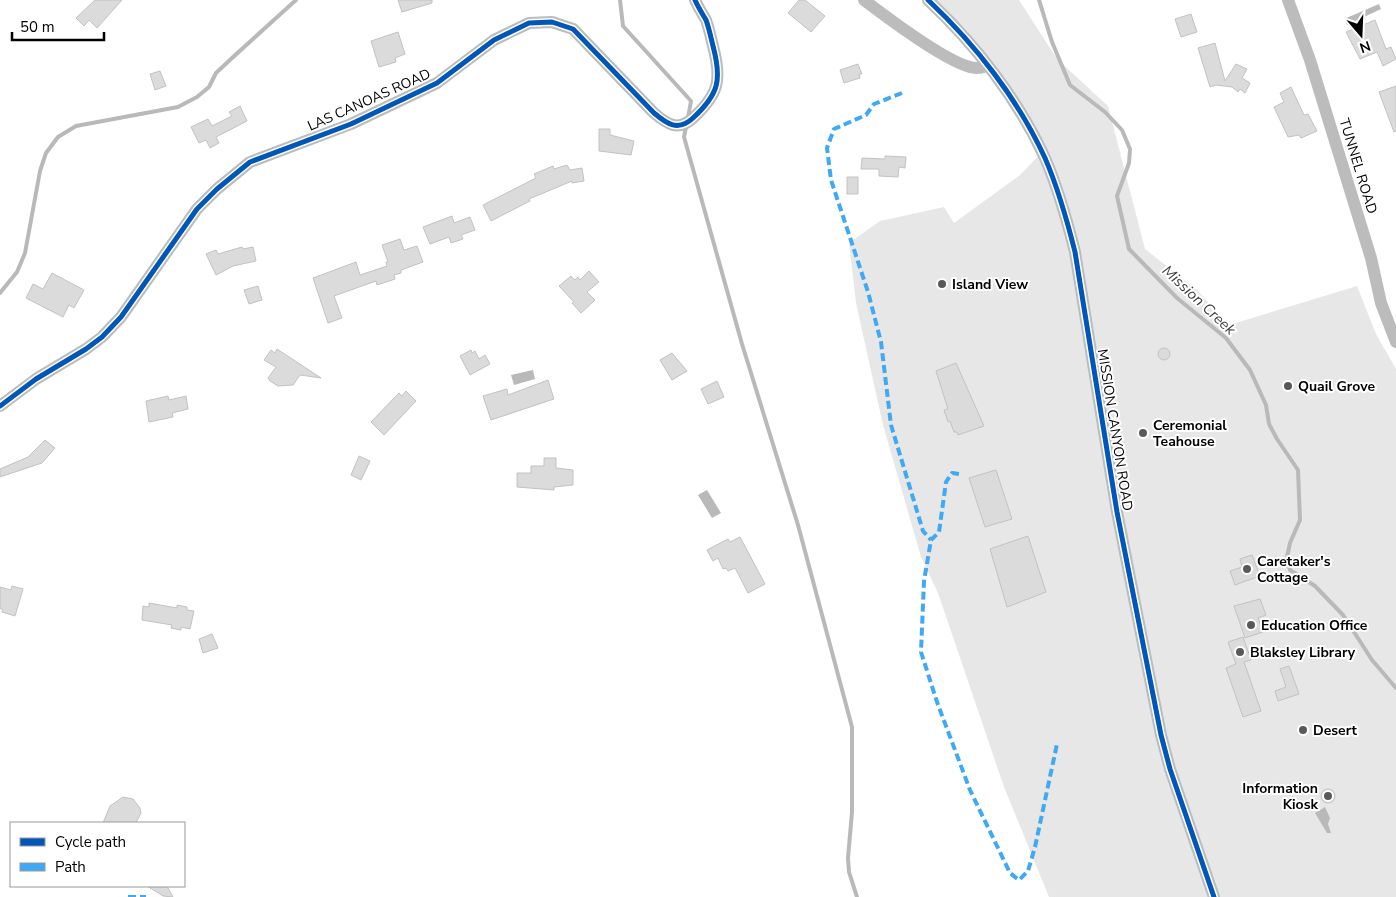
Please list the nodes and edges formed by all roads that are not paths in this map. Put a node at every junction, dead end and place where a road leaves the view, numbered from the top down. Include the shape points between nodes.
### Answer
1 (695, 0) edge
2 (864, 0) edge
3 (928, 0) edge
4 (1288, 0) edge
5 (987, 66) junction
6 (1396, 342) edge
7 (0, 406) edge
8 (1214, 897) edge

1 - 7 street, LAS CANOAS ROAD via 706,22 719,80 712,96 686,124 677,127 654,113 573,29 552,22 529,23 494,40 437,83 351,124 250,162 197,209 126,309 102,337
2 - 5 street via 955,61 975,68
3 - 5 street, MISSION CANYON ROAD
4 - 6 street, TUNNEL ROAD via 1310,60 1371,258 1381,303
5 - 8 street, MISSION CANYON ROAD via 1034,135 1064,212 1075,252 1117,512 1162,737

